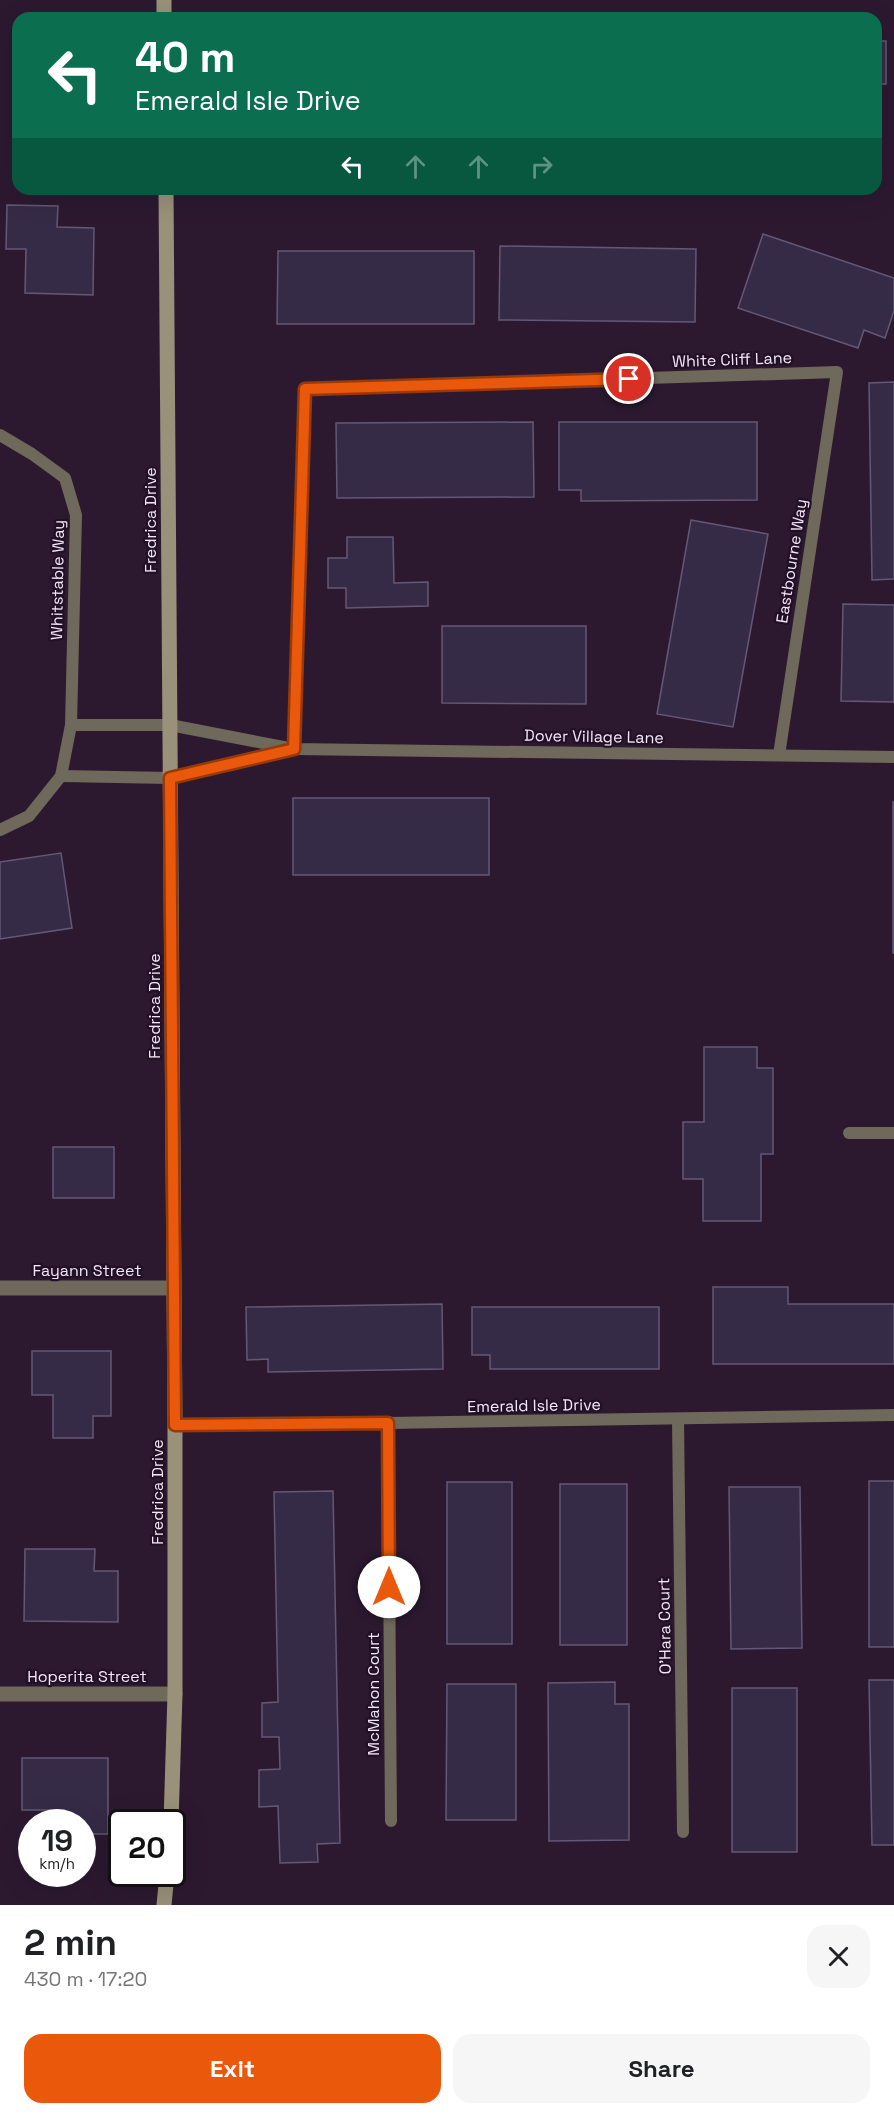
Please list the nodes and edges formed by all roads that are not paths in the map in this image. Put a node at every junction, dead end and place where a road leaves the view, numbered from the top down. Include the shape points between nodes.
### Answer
1 (166, 195) edge
2 (837, 372) joint
3 (0, 435) edge
4 (170, 724) junction
5 (71, 725) junction
6 (294, 749) junction
7 (779, 755) junction
8 (894, 757) edge
9 (61, 776) junction
10 (170, 778) junction
11 (0, 830) edge
12 (894, 1132) edge
13 (849, 1133) dead end
14 (0, 1287) edge
15 (173, 1288) junction
16 (894, 1415) edge
17 (678, 1419) junction
18 (388, 1423) junction
19 (175, 1425) junction
20 (0, 1694) edge
21 (175, 1694) junction
22 (171, 1809) edge
23 (391, 1821) dead end
24 (683, 1832) dead end
25 (166, 1887) edge
26 (164, 1905) edge

1 - 4 street, Fredrica Drive
2 - 6 lane, White Cliff Lane via 305,389
2 - 7 lane, Eastbourne Way
3 - 5 lane, Whitstable Way via 65,478 76,515
4 - 5 lane, Dover Village Lane
4 - 6 lane, Dover Village Lane
4 - 10 street, Fredrica Drive
5 - 9 lane, Whitstable Way
6 - 7 lane, Dover Village Lane
6 - 10 lane, Dover Village Lane
7 - 8 lane, Dover Village Lane
9 - 10 lane, Dover Village Lane
9 - 11 lane via 29,816
10 - 15 street, Fredrica Drive
12 - 13 lane
14 - 15 street, Fayann Street
15 - 19 street, Fredrica Drive
16 - 17 lane, Emerald Isle Drive
17 - 18 lane, Emerald Isle Drive
17 - 24 lane, O'Hara Court
18 - 19 lane, Emerald Isle Drive
18 - 23 lane, McMahon Court
19 - 21 street, Fredrica Drive
20 - 21 street, Hoperita Street
21 - 22 street, Fredrica Drive
25 - 26 street

